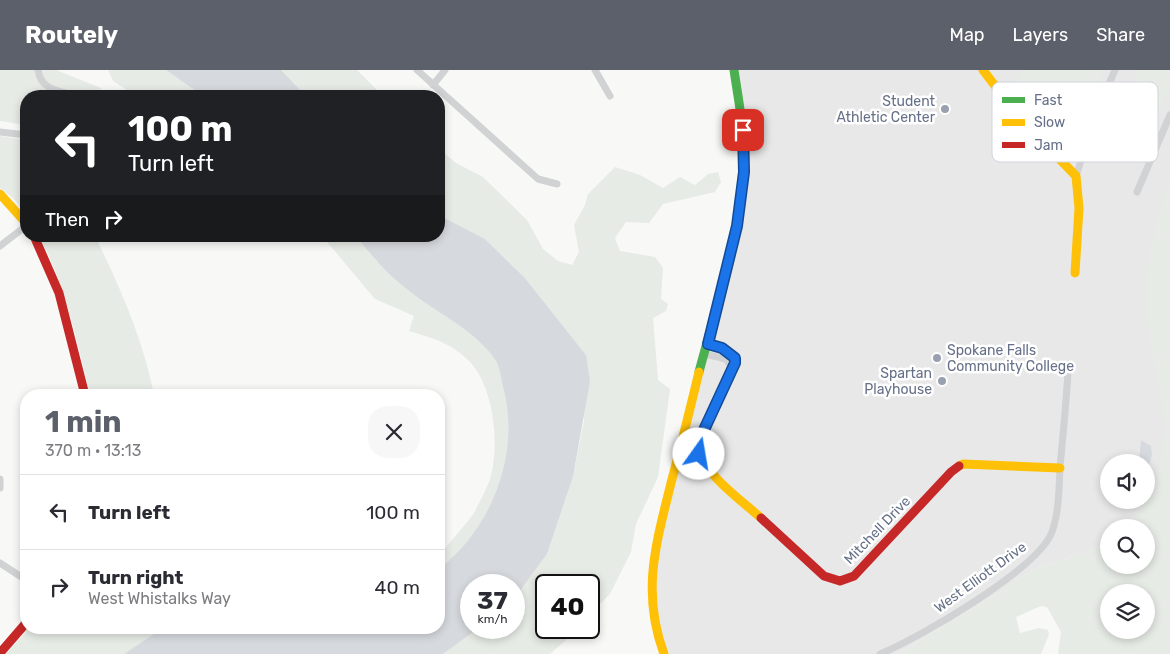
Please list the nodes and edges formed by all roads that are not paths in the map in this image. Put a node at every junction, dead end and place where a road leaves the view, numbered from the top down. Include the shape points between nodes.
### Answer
1 (38, 70) edge
2 (417, 70) edge
3 (446, 70) edge
4 (595, 70) edge
5 (734, 70) edge
6 (983, 70) edge
7 (1115, 70) edge
8 (992, 82) edge
9 (1110, 82) edge
10 (433, 85) junction
11 (56, 90) edge
12 (439, 90) edge
13 (445, 96) edge
14 (610, 96) dead end
15 (1170, 115) edge
16 (0, 132) edge
17 (20, 134) edge
18 (1158, 143) edge
19 (1062, 162) edge
20 (1081, 162) edge
21 (1150, 162) edge
22 (1076, 176) junction
23 (557, 184) dead end
24 (1137, 192) dead end
25 (0, 194) edge
26 (20, 218) edge
27 (20, 230) edge
28 (37, 242) edge
29 (0, 246) edge
30 (1074, 273) dead end
31 (708, 344) junction
32 (705, 354) junction
33 (731, 372) junction
34 (1068, 372) dead end
35 (83, 389) edge
36 (1060, 468) junction
37 (709, 470) junction
38 (674, 471) junction
39 (0, 563) edge
40 (20, 576) edge
41 (20, 630) edge
42 (0, 653) edge
43 (664, 654) edge
44 (880, 654) edge

1 - 11 street via 39,80 46,87
2 - 10 street
3 - 10 street
4 - 14 street
5 - 31 street via 743,130 744,172 737,226
6 - 8 street
7 - 9 street
10 - 12 street
13 - 23 street via 538,179
15 - 18 street
16 - 17 street
19 - 22 street
20 - 22 street
21 - 24 street
22 - 30 street via 1079,208
25 - 26 street
27 - 29 street
28 - 35 street via 64,312
31 - 32 street
31 - 33 street via 722,348 735,358
32 - 33 street via 726,359
32 - 38 street
33 - 37 street, Mitchell Drive via 697,445
34 - 36 street, West Elliott Drive
36 - 37 street, Mitchell Drive via 963,464 951,472 854,576 840,580 824,576
36 - 44 street, West Elliott Drive via 1054,524 1036,555 940,623 913,640
37 - 38 street via 692,466
38 - 43 street via 654,550 649,589 652,615
39 - 40 street
41 - 42 street

